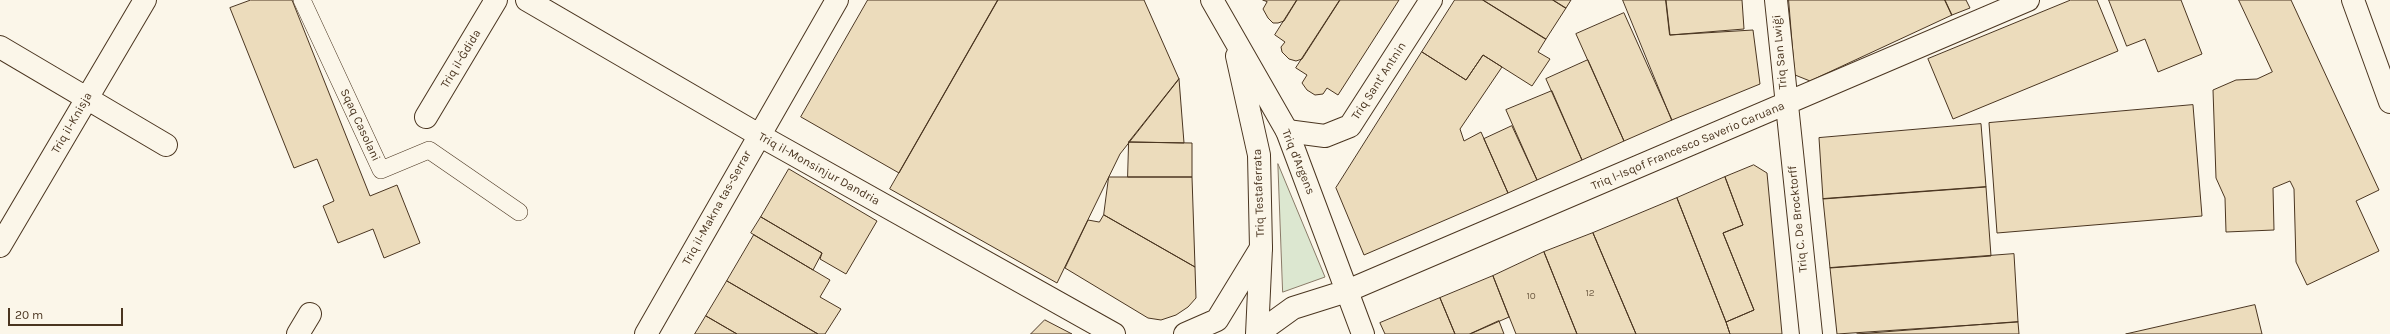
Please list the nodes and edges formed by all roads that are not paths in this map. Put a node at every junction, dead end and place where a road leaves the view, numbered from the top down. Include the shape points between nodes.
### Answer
1 (145, 0) edge
2 (302, 0) edge
3 (496, 0) edge
4 (527, 0) edge
5 (837, 0) edge
6 (1212, 0) edge
7 (1431, 0) edge
8 (1776, 0) edge
9 (2028, 0) edge
10 (2353, 0) edge
11 (1232, 31) junction
12 (0, 47) edge
13 (86, 97) junction
14 (2390, 102) edge
15 (1785, 104) junction
16 (426, 117) dead end
17 (1286, 131) junction
18 (759, 136) junction
19 (166, 145) dead end
20 (519, 212) dead end
21 (0, 246) edge
22 (1260, 248) junction
23 (1347, 291) junction
24 (310, 314) dead end
25 (298, 334) edge
26 (646, 334) edge
27 (1114, 334) edge
28 (1185, 334) edge
29 (1257, 334) edge
30 (1363, 334) edge
31 (1811, 334) edge

1 - 13 street, Triq il-Knisja
2 - 20 lane, Sqaq Casolani via 381,170 428,150
3 - 16 street, Triq il-Ġdida
4 - 18 street, Triq il-Monsinjur Dandria
5 - 18 street, Triq il-Makna tas-Serrar
6 - 11 street, Triq d'Argens
7 - 17 street, Triq Sant' Antnin via 1350,126 1325,136
8 - 15 street, Triq San Lwiġi
9 - 15 street, Triq l-Isqof Francesco Saverio Caruana
10 - 14 street
11 - 17 street, Triq d'Argens
11 - 22 street, Triq Testaferrata via 1260,155
12 - 13 street
13 - 19 street
13 - 21 street, Triq il-Knisja
15 - 23 street, Triq l-Isqof Francesco Saverio Caruana
15 - 31 street, Triq C. De Brocktorff
17 - 23 street, Triq d'Argens
18 - 26 street, Triq il-Makna tas-Serrar
18 - 27 street, Triq il-Monsinjur Dandria
22 - 28 street via 1217,320
22 - 29 street, Triq Testaferrata
23 - 29 street, Triq l-Isqof Francesco Saverio Caruana via 1293,308
23 - 30 street, Triq d'Argens
24 - 25 street

